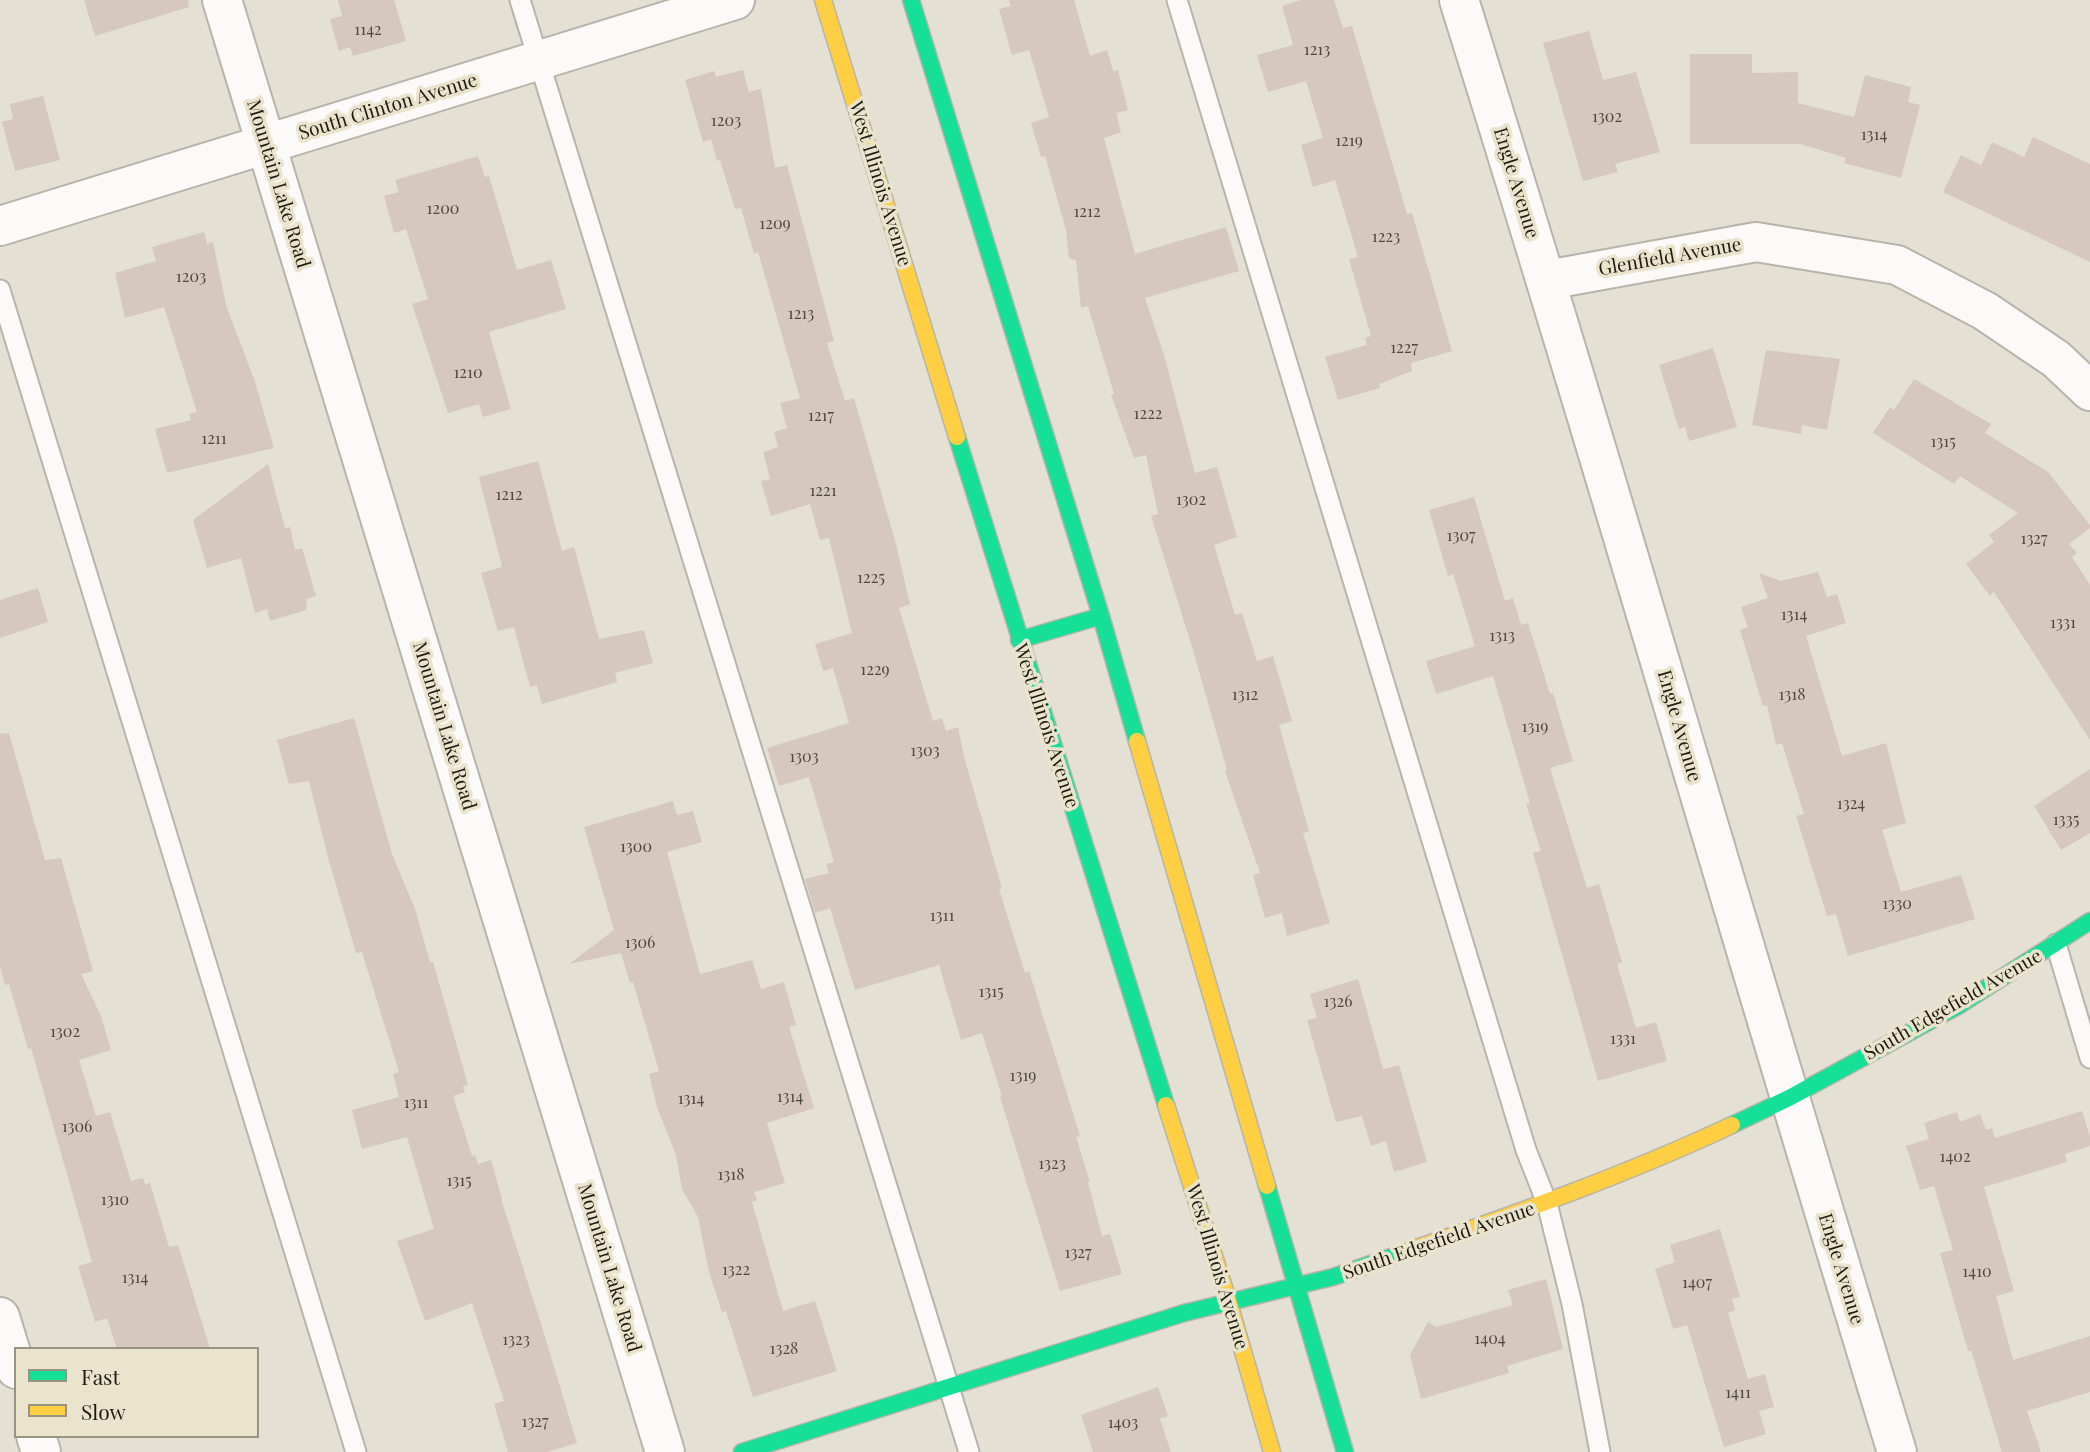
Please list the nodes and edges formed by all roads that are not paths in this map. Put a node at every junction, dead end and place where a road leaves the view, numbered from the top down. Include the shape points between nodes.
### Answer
1 (222, 0) edge
2 (520, 0) edge
3 (735, 0) edge
4 (823, 0) edge
5 (912, 0) edge
6 (1177, 0) edge
7 (1459, 0) edge
8 (538, 62) junction
9 (266, 144) junction
10 (0, 226) edge
11 (1547, 280) junction
12 (0, 290) edge
13 (2090, 391) edge
14 (1101, 617) junction
15 (1019, 640) junction
16 (2090, 921) edge
17 (2056, 944) junction
18 (2090, 1058) edge
19 (1789, 1098) junction
20 (1547, 1203) junction
21 (1296, 1286) junction
22 (1229, 1303) junction
23 (0, 1317) edge
24 (14, 1362) edge
25 (950, 1386) junction
26 (356, 1452) edge
27 (665, 1452) edge
28 (742, 1452) edge
29 (969, 1452) edge
30 (1272, 1452) edge
31 (1345, 1452) edge
32 (1600, 1452) edge
33 (1897, 1452) edge

1 - 9 street, Mountain Lake Road
2 - 8 lane
3 - 8 street, South Clinton Avenue
4 - 15 main road, West Illinois Avenue
5 - 14 main road
6 - 20 lane via 1522,1136
7 - 11 street, Engle Avenue
8 - 9 street, South Clinton Avenue
8 - 25 lane
9 - 10 street, South Clinton Avenue
9 - 27 street, Mountain Lake Road
11 - 13 street, Glenfield Avenue via 1756,242 1897,265 1985,311 2056,359
11 - 19 street, Engle Avenue
12 - 26 lane
14 - 15 main road
14 - 21 main road
15 - 22 main road, West Illinois Avenue
16 - 17 main road, South Edgefield Avenue
17 - 18 lane
17 - 19 main road, South Edgefield Avenue via 1958,1006
19 - 20 main road, South Edgefield Avenue via 1670,1154
19 - 33 street, Engle Avenue
20 - 21 main road, South Edgefield Avenue
20 - 32 lane
21 - 22 main road, South Edgefield Avenue
21 - 31 main road
22 - 25 main road, South Edgefield Avenue
22 - 30 main road, West Illinois Avenue
23 - 24 street
25 - 28 main road, South Edgefield Avenue
25 - 29 lane

